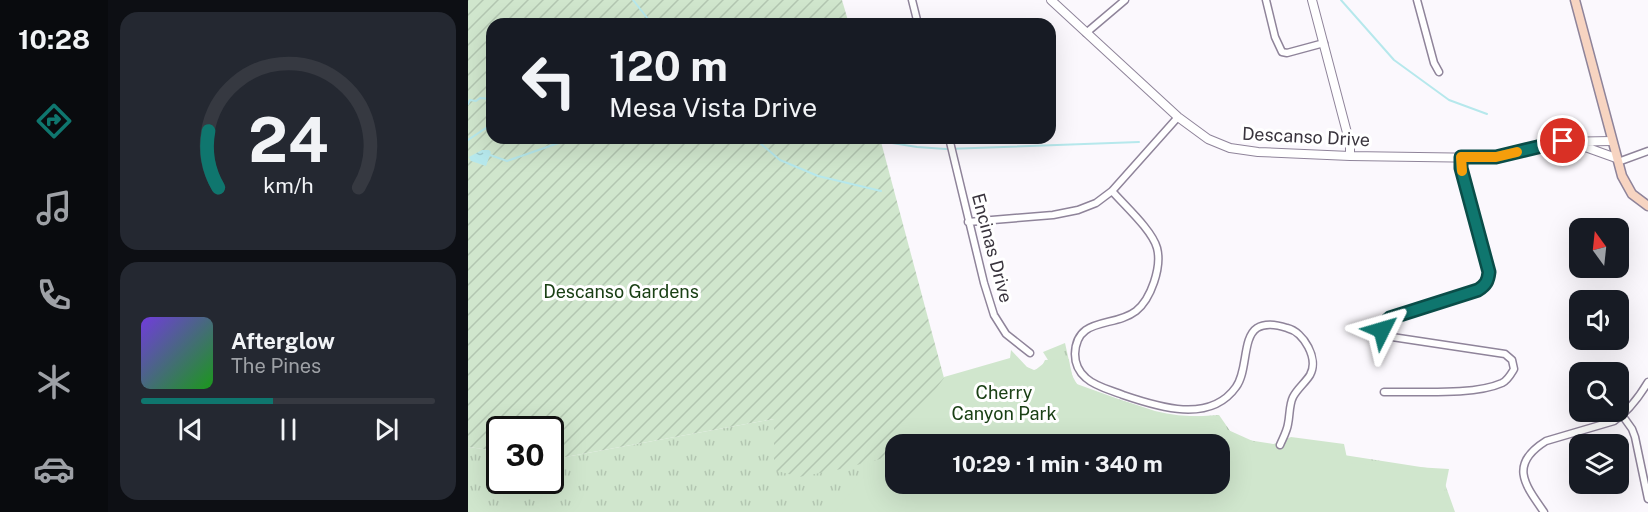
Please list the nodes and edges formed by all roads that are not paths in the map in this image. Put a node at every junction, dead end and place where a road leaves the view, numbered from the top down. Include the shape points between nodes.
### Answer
1 (912, 0) edge
2 (1051, 0) edge
3 (1125, 0) edge
4 (1266, 0) edge
5 (1312, 0) edge
6 (1417, 0) edge
7 (1575, 0) edge
8 (916, 18) edge
9 (1086, 33) junction
10 (1324, 43) junction
11 (1439, 72) dead end
12 (1178, 117) junction
13 (1612, 141) junction
14 (1573, 142) junction
15 (950, 144) edge
16 (1648, 151) edge
17 (1350, 156) junction
18 (1461, 157) junction
19 (1617, 160) junction
20 (1113, 191) junction
21 (1648, 207) edge
22 (969, 222) junction
23 (1030, 353) dead end
24 (1648, 382) edge
25 (1384, 392) dead end
26 (1629, 408) edge
27 (1609, 422) edge
28 (1627, 422) edge
29 (1280, 445) dead end
30 (1648, 499) edge
31 (1544, 512) edge

1 - 8 street
2 - 9 street, Descanso Drive
3 - 9 street
4 - 10 street via 1282,52
5 - 10 street
6 - 11 street
7 - 13 main road
9 - 12 street, Descanso Drive
10 - 17 street
12 - 17 street, Descanso Drive via 1208,139 1230,148
12 - 20 street
13 - 14 street, Descanso Drive
13 - 19 main road
14 - 18 street, Descanso Drive via 1554,142 1496,157
14 - 19 street
15 - 22 street, Encinas Drive
16 - 19 street
17 - 18 street, Descanso Drive
18 - 25 street via 1488,280 1478,290 1390,318 1382,330 1392,337 1505,354 1514,369 1504,382 1485,388
19 - 21 main road via 1627,187
20 - 22 street via 1078,210
20 - 29 street via 1152,238 1158,251 1157,270 1136,311 1097,324 1079,336 1075,358 1078,369 1097,385 1137,400 1186,410 1201,409 1227,398 1237,387 1250,335 1257,328 1280,325 1293,329 1308,347 1311,374 1293,398
22 - 23 street, Encinas Drive via 994,315 1006,334
24 - 26 street
27 - 31 street via 1546,441 1527,458 1523,478
28 - 30 street via 1635,437

